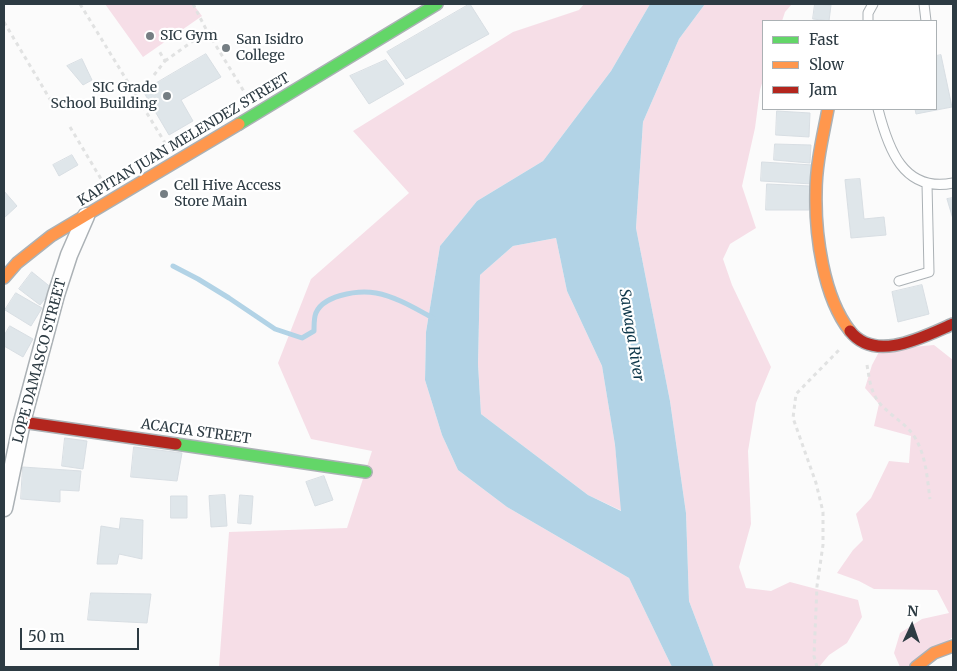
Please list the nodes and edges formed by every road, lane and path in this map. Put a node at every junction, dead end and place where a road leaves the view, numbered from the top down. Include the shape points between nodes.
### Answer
1 (80, 4) edge
2 (193, 4) edge
3 (437, 4) edge
4 (873, 4) edge
5 (924, 4) edge
6 (868, 20) edge
7 (926, 20) edge
8 (4, 22) edge
9 (207, 31) junction
10 (158, 49) dead end
11 (165, 61) junction
12 (154, 76) dead end
13 (54, 106) dead end
14 (828, 110) edge
15 (878, 110) edge
16 (257, 114) junction
17 (70, 127) dead end
18 (176, 162) junction
19 (927, 184) junction
20 (953, 184) edge
21 (114, 199) junction
22 (86, 216) junction
23 (4, 278) edge
24 (900, 281) dead end
25 (953, 324) edge
26 (853, 334) junction
27 (871, 347) junction
28 (22, 422) junction
29 (366, 472) dead end
30 (930, 499) dead end
31 (4, 508) edge
32 (953, 646) edge
33 (816, 667) edge
34 (916, 667) edge

1 - 18 path
2 - 9 path
3 - 16 street, KAPITAN JUAN MELENDEZ STREET
4 - 6 lane
5 - 7 lane
8 - 13 path
9 - 11 path
9 - 16 path
10 - 11 path
11 - 12 path
14 - 26 street via 816,191 819,244 835,308 845,327
15 - 19 lane via 895,157 909,175
16 - 18 street, KAPITAN JUAN MELENDEZ STREET
17 - 21 path
18 - 21 street, KAPITAN JUAN MELENDEZ STREET
19 - 20 lane
19 - 24 lane via 929,272
21 - 22 street, KAPITAN JUAN MELENDEZ STREET
22 - 23 street, KAPITAN JUAN MELENDEZ STREET via 33,249
22 - 28 street, LOPE DAMASCO STREET via 56,295
25 - 27 street via 920,338
26 - 27 street
26 - 33 path via 796,394 793,418 823,512
27 - 30 path via 867,364 870,383 876,398 904,424 921,448
28 - 29 street, ACACIA STREET
28 - 31 street, LOPE DAMASCO STREET
32 - 34 street via 934,653

